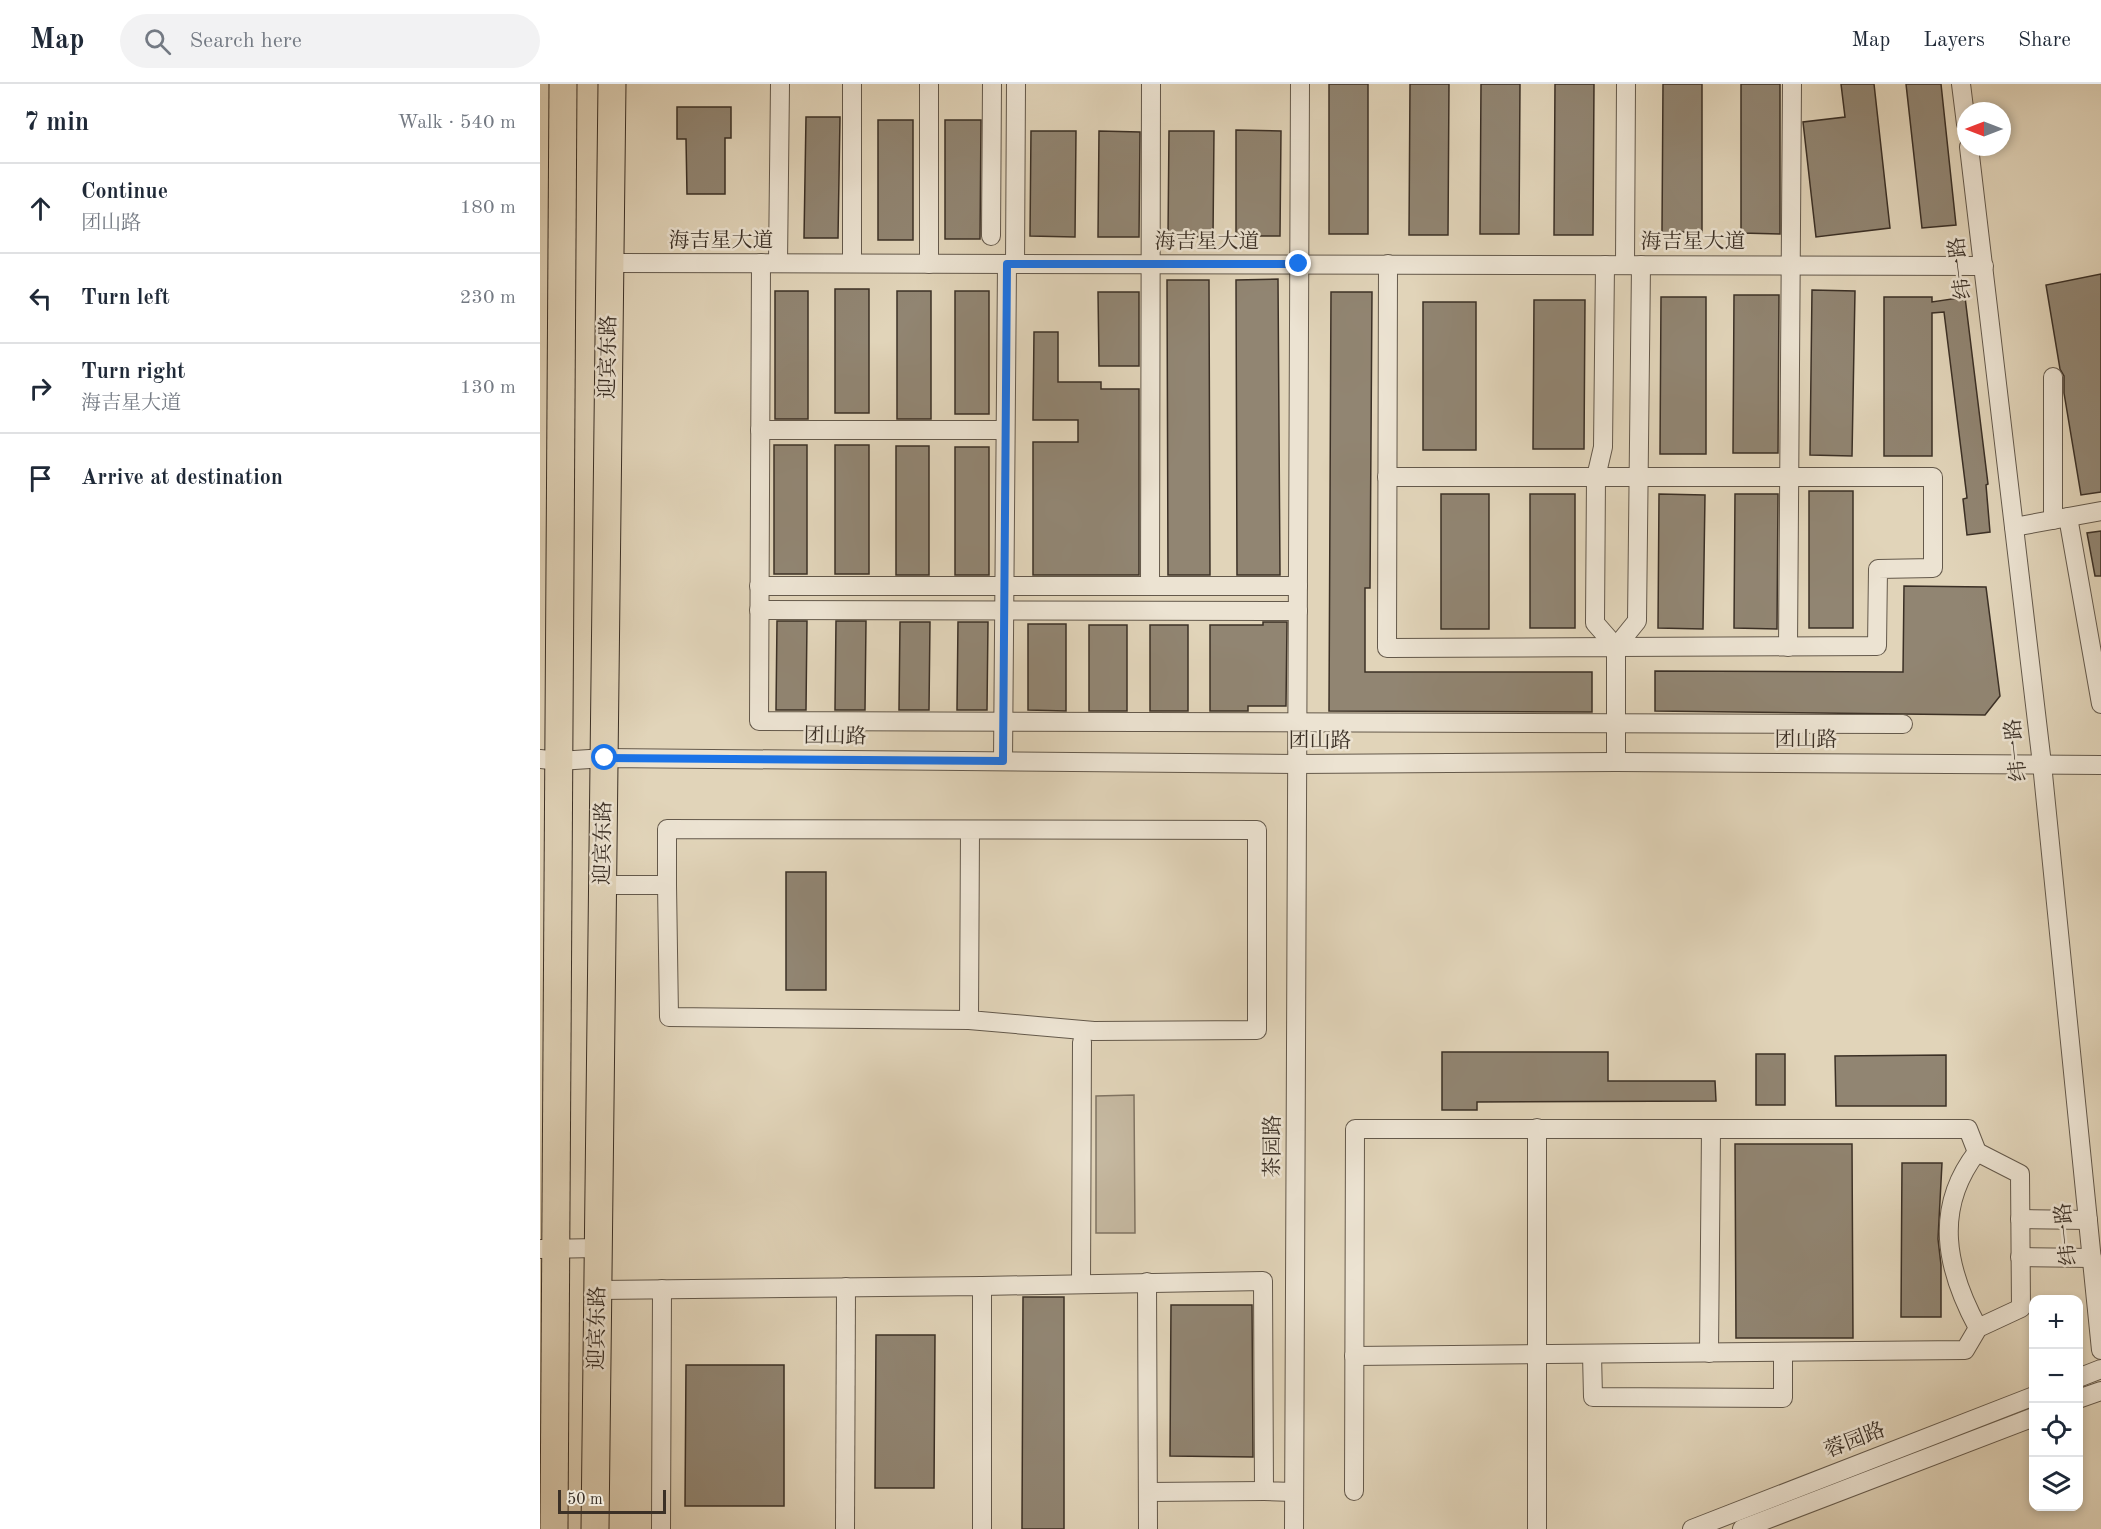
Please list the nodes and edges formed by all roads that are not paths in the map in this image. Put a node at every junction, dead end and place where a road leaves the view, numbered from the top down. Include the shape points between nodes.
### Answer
1 (563, 84) edge
2 (612, 84) edge
3 (780, 84) edge
4 (852, 84) edge
5 (929, 84) edge
6 (992, 84) edge
7 (1016, 84) edge
8 (1150, 84) edge
9 (1300, 84) edge
10 (1626, 84) edge
11 (1792, 84) edge
12 (1961, 84) edge
13 (1963, 102) edge
14 (1970, 156) edge
15 (991, 236) dead end
16 (610, 263) junction
17 (770, 263) junction
18 (852, 263) junction
19 (928, 264) junction
20 (1011, 264) junction
21 (1149, 264) junction
22 (1299, 264) junction
23 (1388, 264) junction
24 (1605, 265) junction
25 (1633, 265) junction
26 (1792, 265) junction
27 (1984, 266) junction
28 (2053, 376) dead end
29 (760, 430) junction
30 (1005, 430) junction
31 (1387, 477) junction
32 (1596, 477) junction
33 (1639, 477) junction
34 (1790, 477) junction
35 (2101, 511) edge
36 (2060, 518) junction
37 (2014, 526) junction
38 (759, 586) junction
39 (1004, 586) junction
40 (1150, 586) junction
41 (1298, 586) junction
42 (759, 610) junction
43 (1004, 610) junction
44 (1298, 611) junction
45 (1788, 646) junction
46 (1616, 647) junction
47 (2101, 704) edge
48 (1003, 721) junction
49 (1298, 722) junction
50 (1616, 723) junction
51 (1903, 724) dead end
52 (605, 758) junction
53 (550, 760) edge
54 (1003, 761) junction
55 (1616, 762) junction
56 (1297, 764) junction
57 (2042, 764) junction
58 (2101, 765) edge
59 (970, 830) junction
60 (603, 885) junction
61 (667, 885) junction
62 (969, 1020) junction
63 (1082, 1042) dead end
64 (1537, 1128) junction
65 (1711, 1129) junction
66 (1977, 1152) junction
67 (2020, 1219) junction
68 (2088, 1220) junction
69 (599, 1248) junction
70 (548, 1249) edge
71 (2020, 1257) junction
72 (2092, 1258) junction
73 (1147, 1281) junction
74 (1081, 1283) junction
75 (982, 1286) junction
76 (846, 1287) junction
77 (662, 1289) junction
78 (598, 1290) junction
79 (1978, 1328) junction
80 (2101, 1350) edge
81 (1783, 1352) junction
82 (1709, 1353) junction
83 (1537, 1354) junction
84 (1592, 1354) junction
85 (1354, 1356) junction
86 (2101, 1369) edge
87 (2083, 1376) edge
88 (2101, 1391) edge
89 (2029, 1398) edge
90 (2083, 1398) edge
91 (2029, 1419) edge
92 (1264, 1491) junction
93 (1354, 1491) dead end
94 (1148, 1492) junction
95 (1294, 1492) junction
96 (554, 1529) edge
97 (596, 1529) edge
98 (661, 1529) edge
99 (845, 1529) edge
100 (982, 1529) edge
101 (1148, 1529) edge
102 (1294, 1529) edge
103 (1538, 1529) edge
104 (1692, 1529) edge
105 (1742, 1529) edge

1 - 53 highway, 迎宾东路
2 - 16 highway, 迎宾东路
3 - 17 street
4 - 18 street
5 - 19 street
6 - 15 street
7 - 20 street
8 - 21 street
9 - 22 street, 茶园路
10 - 25 street
11 - 26 street
12 - 13 street
14 - 27 street, 纬一路
16 - 17 street, 海吉星大道
16 - 52 highway, 迎宾东路
17 - 18 street, 海吉星大道
17 - 29 street
18 - 19 street, 海吉星大道
19 - 20 street, 海吉星大道
20 - 21 street, 海吉星大道
20 - 30 street
21 - 22 street, 海吉星大道
21 - 40 street
22 - 23 street, 海吉星大道
22 - 41 street, 茶园路
23 - 24 street, 海吉星大道
23 - 31 street
24 - 25 street, 海吉星大道
24 - 32 street via 1603,447
25 - 26 street, 海吉星大道
25 - 33 street
26 - 27 street, 海吉星大道
26 - 34 street
27 - 37 street, 纬一路
28 - 36 street
29 - 30 street
29 - 38 street
30 - 39 street
31 - 32 street
31 - 46 street via 1387,648
32 - 33 street
32 - 46 street via 1595,623
33 - 34 street
33 - 46 street via 1637,621
34 - 45 street
34 - 45 street via 1933,477 1933,568 1878,568 1877,646
35 - 36 street
36 - 37 street
36 - 47 street
37 - 57 street, 纬一路
38 - 39 street
38 - 42 street
39 - 40 street
39 - 43 street
40 - 41 street
41 - 44 street, 茶园路
42 - 43 street
42 - 48 street via 759,721
43 - 44 street
43 - 48 street
44 - 49 street, 茶园路
45 - 46 street
46 - 50 street
48 - 49 street
48 - 54 street
49 - 50 street
49 - 56 street, 茶园路
50 - 51 street
50 - 55 street
52 - 53 street, 团山路
52 - 54 street, 团山路
52 - 60 highway, 迎宾东路
53 - 70 highway, 迎宾东路
54 - 56 street, 团山路
55 - 56 street, 团山路
55 - 57 street, 团山路
56 - 95 street, 茶园路
57 - 58 street, 团山路
57 - 68 street, 纬一路
59 - 61 street via 668,830
59 - 62 street
59 - 62 street via 1257,831 1257,1030 1094,1031
60 - 61 street
60 - 69 highway, 迎宾东路
61 - 62 street via 669,1017
63 - 74 street
64 - 65 street
64 - 83 street
64 - 85 street via 1355,1129
65 - 66 street via 1968,1129
65 - 82 street
66 - 67 street via 2020,1174
66 - 79 street via 1963,1170 1953,1197 1948,1248 1963,1301
67 - 68 street
67 - 71 street
68 - 72 street, 纬一路
69 - 70 street
69 - 78 highway, 迎宾东路
70 - 96 highway, 迎宾东路
71 - 72 street
71 - 79 street via 2021,1308
72 - 80 street, 纬一路
73 - 74 street
73 - 92 street via 1263,1281
73 - 94 street
74 - 75 street
75 - 76 street
75 - 100 street
76 - 77 street
76 - 99 street
77 - 78 street
77 - 98 street
78 - 97 highway, 迎宾东路
79 - 81 street via 1965,1350
81 - 82 street
81 - 84 street via 1783,1398 1593,1397
82 - 84 street
83 - 84 street
83 - 85 street
83 - 103 street
85 - 93 street
86 - 87 street
88 - 90 street
89 - 104 street, 蓉园路
91 - 105 street, 蓉园路
92 - 94 street
92 - 95 street
94 - 101 street
95 - 102 street, 茶园路

